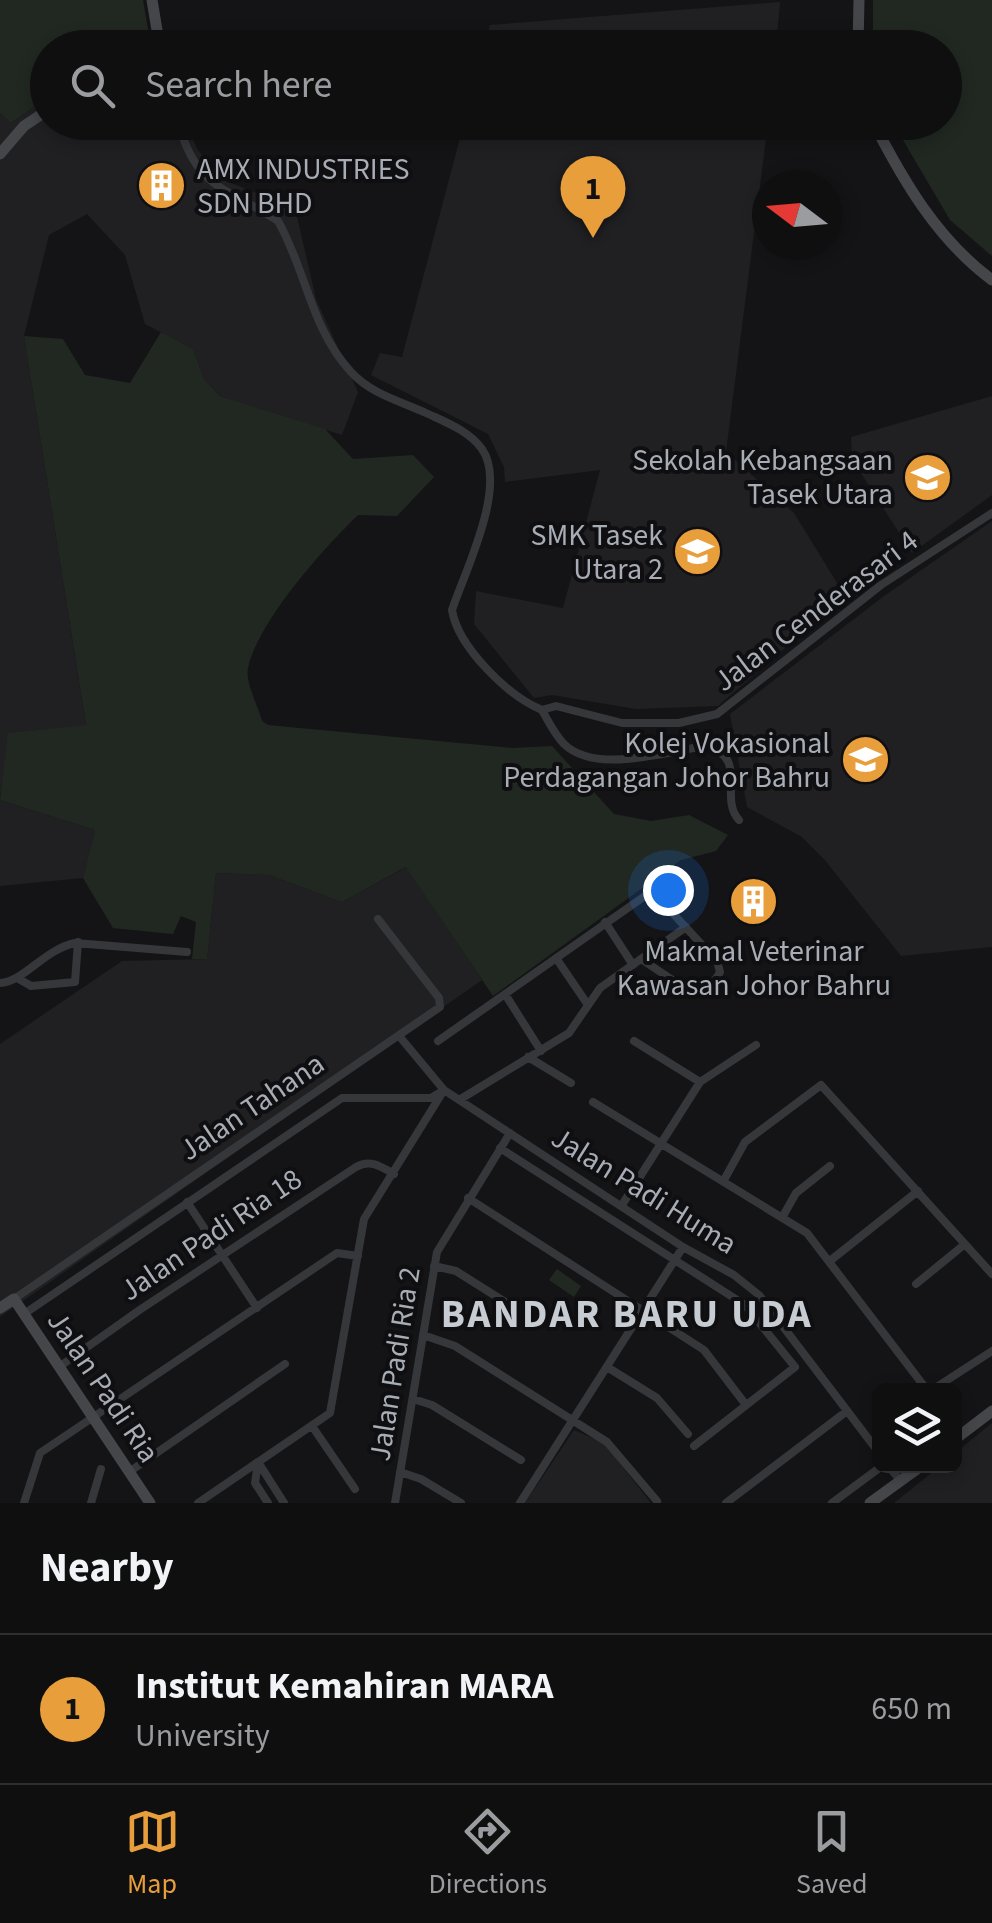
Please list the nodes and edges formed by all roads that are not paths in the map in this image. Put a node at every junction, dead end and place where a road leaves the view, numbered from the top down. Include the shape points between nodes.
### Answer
1 (152, 0) edge
2 (862, 0) edge
3 (157, 30) edge
4 (859, 30) edge
5 (30, 122) edge
6 (185, 140) edge
7 (883, 140) edge
8 (0, 154) edge
9 (992, 280) edge
10 (992, 513) edge
11 (542, 710) junction
12 (738, 820) dead end
13 (378, 919) dead end
14 (606, 922) junction
15 (686, 926) junction
16 (78, 942) junction
17 (187, 952) dead end
18 (556, 958) junction
19 (637, 962) junction
20 (18, 979) junction
21 (0, 983) edge
22 (505, 994) junction
23 (588, 1005) junction
24 (400, 1037) junction
25 (634, 1040) dead end
26 (438, 1041) dead end
27 (756, 1044) dead end
28 (541, 1050) junction
29 (528, 1057) junction
30 (700, 1082) junction
31 (571, 1083) dead end
32 (444, 1090) junction
33 (459, 1100) junction
34 (593, 1102) dead end
35 (510, 1133) junction
36 (660, 1144) junction
37 (500, 1148) junction
38 (830, 1166) dead end
39 (394, 1174) junction
40 (724, 1180) junction
41 (918, 1190) junction
42 (600, 1191) junction
43 (468, 1198) junction
44 (186, 1202) junction
45 (622, 1205) junction
46 (590, 1207) junction
47 (783, 1216) junction
48 (965, 1244) junction
49 (684, 1246) junction
50 (222, 1255) junction
51 (358, 1256) junction
52 (675, 1260) junction
53 (831, 1260) junction
54 (434, 1266) junction
55 (992, 1274) edge
56 (916, 1284) dead end
57 (14, 1299) junction
58 (510, 1305) dead end
59 (0, 1308) edge
60 (258, 1308) junction
61 (641, 1312) junction
62 (24, 1314) junction
63 (424, 1336) junction
64 (992, 1351) edge
65 (806, 1358) junction
66 (286, 1364) dead end
67 (59, 1367) junction
68 (795, 1367) junction
69 (607, 1368) junction
70 (925, 1383) edge
71 (941, 1383) edge
72 (412, 1399) junction
73 (746, 1405) junction
74 (847, 1411) junction
75 (992, 1412) edge
76 (92, 1418) junction
77 (572, 1422) junction
78 (312, 1426) junction
79 (688, 1434) dead end
80 (962, 1434) edge
81 (872, 1436) edge
82 (694, 1446) dead end
83 (521, 1460) dead end
84 (258, 1462) junction
85 (101, 1470) dead end
86 (129, 1472) junction
87 (400, 1472) junction
88 (875, 1473) edge
89 (892, 1473) edge
90 (912, 1473) edge
91 (901, 1481) junction
92 (355, 1489) dead end
93 (657, 1501) edge
94 (24, 1503) edge
95 (92, 1503) edge
96 (150, 1503) edge
97 (198, 1503) edge
98 (268, 1503) edge
99 (284, 1503) edge
100 (395, 1503) edge
101 (461, 1503) edge
102 (520, 1503) edge
103 (726, 1503) edge
104 (832, 1503) edge
105 (870, 1503) edge

1 - 3 street
2 - 4 street
5 - 8 street
6 - 11 street via 207,180 278,221 326,337 355,376 460,430 485,452 490,501 452,610 454,624 503,685
7 - 9 street via 909,190
10 - 11 street, Jalan Cenderasari 4 via 881,586 717,714 622,723 561,707
11 - 12 street via 564,744 593,757 715,748 733,775 730,797
13 - 24 street, Jalan Tahana via 441,1003
14 - 15 street via 654,891
14 - 18 street
14 - 19 street
15 - 19 street
15 - 19 street via 717,961 717,978 686,989
16 - 17 street
16 - 20 street via 43,956
16 - 20 street via 75,982 31,986
18 - 22 street
18 - 23 street
19 - 23 street
20 - 21 street
22 - 26 street
22 - 28 street
23 - 28 street via 569,1033
24 - 32 street, Jalan Padi Huma
24 - 57 street, Jalan Tahana
25 - 30 street
27 - 30 street
28 - 29 street
29 - 31 street
29 - 33 street
30 - 36 street
32 - 33 street, Jalan Padi Huma
32 - 39 street
32 - 44 street via 432,1098 342,1098
33 - 35 street, Jalan Padi Huma
34 - 36 street
35 - 37 street, Jalan Padi Ria 2
35 - 42 street, Jalan Padi Huma
36 - 40 street
36 - 45 street
37 - 43 street, Jalan Padi Ria 2
37 - 46 street, Jalan Padi Huma
38 - 47 street via 796,1194
39 - 50 street, Jalan Padi Ria 18 via 361,1164
39 - 51 street via 364,1220
40 - 41 street via 745,1142 822,1085
40 - 47 street
41 - 48 street
41 - 53 street
42 - 45 street, Jalan Padi Huma
42 - 46 street
43 - 54 street, Jalan Padi Ria 2 via 441,1240
43 - 61 street
44 - 50 street
44 - 62 street
45 - 49 street, Jalan Padi Huma
46 - 52 street, Jalan Padi Huma
47 - 53 street
48 - 55 street
48 - 56 street
49 - 52 street
49 - 65 street, Jalan Padi Huma via 760,1295
50 - 60 street
50 - 67 street, Jalan Padi Ria 18
51 - 60 street via 337,1253
51 - 78 street via 332,1409
52 - 61 street
52 - 68 street, Jalan Padi Huma via 745,1305
53 - 70 street
54 - 58 street via 456,1271
54 - 63 street, Jalan Padi Ria 2
57 - 59 street, Jalan Tahana
57 - 62 street, Jalan Padi Ria
60 - 76 street
61 - 69 street
61 - 73 street via 704,1350
62 - 67 street, Jalan Padi Ria
63 - 72 street, Jalan Padi Ria 2
63 - 77 street via 455,1346
64 - 71 street
65 - 68 street
65 - 74 street, Jalan Padi Huma
66 - 86 street
67 - 76 street, Jalan Padi Ria
68 - 73 street
69 - 77 street
69 - 79 street via 657,1398
72 - 83 street
72 - 87 street, Jalan Padi Ria 2
73 - 82 street
74 - 81 street, Jalan Padi Huma
74 - 103 street
75 - 80 street
76 - 86 street, Jalan Padi Ria
76 - 94 street via 40,1453
77 - 93 street via 607,1442
77 - 102 street
78 - 84 street
78 - 92 street
84 - 97 street
84 - 98 street via 255,1483
84 - 99 street
85 - 95 street
86 - 96 street, Jalan Padi Ria
87 - 100 street, Jalan Padi Ria 2
87 - 101 street
88 - 104 street
89 - 91 street
90 - 91 street
91 - 105 street

